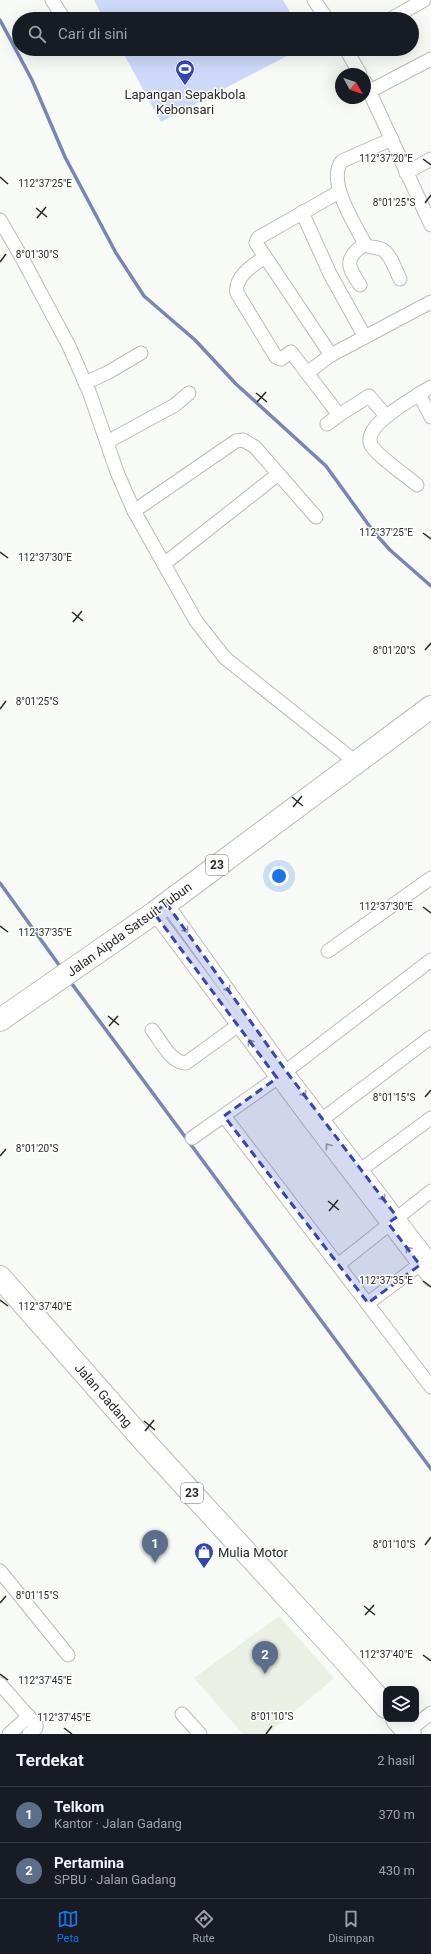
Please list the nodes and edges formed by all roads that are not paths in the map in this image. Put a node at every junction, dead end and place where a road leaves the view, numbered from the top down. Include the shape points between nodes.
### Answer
1 (52, 0) edge
2 (314, 0) edge
3 (424, 0) edge
4 (60, 12) edge
5 (322, 12) edge
6 (403, 12) edge
7 (350, 56) edge
8 (431, 59) edge
9 (357, 68) edge
10 (371, 85) edge
11 (371, 93) edge
12 (392, 139) junction
13 (431, 159) edge
14 (406, 173) junction
15 (339, 192) junction
16 (302, 212) junction
17 (429, 217) edge
18 (0, 220) edge
19 (365, 244) junction
20 (265, 257) junction
21 (400, 279) dead end
22 (360, 285) dead end
23 (431, 302) edge
24 (365, 337) junction
25 (141, 353) dead end
26 (331, 355) junction
27 (307, 373) junction
28 (85, 383) junction
29 (431, 387) edge
30 (189, 393) dead end
31 (419, 394) junction
32 (339, 415) junction
33 (386, 416) junction
34 (431, 417) edge
35 (327, 424) dead end
36 (107, 442) junction
37 (277, 475) junction
38 (417, 485) dead end
39 (134, 511) junction
40 (316, 517) dead end
41 (164, 564) junction
42 (431, 707) edge
43 (357, 763) junction
44 (428, 884) edge
45 (160, 908) junction
46 (328, 951) dead end
47 (431, 960) edge
48 (0, 1020) edge
49 (243, 1022) junction
50 (152, 1030) dead end
51 (431, 1038) edge
52 (281, 1074) junction
53 (224, 1116) junction
54 (431, 1118) edge
55 (318, 1123) junction
56 (192, 1138) dead end
57 (357, 1173) junction
58 (431, 1191) edge
59 (393, 1220) junction
60 (428, 1260) edge
61 (338, 1265) junction
62 (0, 1277) edge
63 (431, 1280) edge
64 (368, 1303) junction
65 (431, 1387) edge
66 (0, 1571) edge
67 (68, 1655) dead end
68 (0, 1684) edge
69 (383, 1704) edge
70 (431, 1713) edge
71 (182, 1714) dead end
72 (29, 1716) junction
73 (405, 1728) edge
74 (9, 1734) edge
75 (29, 1734) edge
76 (200, 1734) edge

1 - 4 street
2 - 5 street
3 - 6 street
7 - 9 street
8 - 10 street
11 - 12 street
12 - 14 street
12 - 15 street via 342,161 336,174
13 - 14 street
14 - 17 street
15 - 16 street
15 - 19 street
16 - 20 street via 256,240
16 - 24 street via 330,274
18 - 28 street via 68,346
19 - 21 street via 386,252
19 - 22 street via 352,255 349,263
20 - 26 street
20 - 27 street via 246,271 236,288 236,294 276,357 281,359 291,352
23 - 24 street
24 - 26 street
25 - 28 street
26 - 27 street
27 - 32 street
28 - 36 street
29 - 31 street
30 - 36 street via 175,405
31 - 33 street
31 - 34 street
32 - 33 street via 369,396
32 - 35 street
33 - 38 street via 372,435 371,446
36 - 39 street
37 - 39 street via 255,447 243,440 236,441
37 - 40 street
37 - 41 street
39 - 41 street
41 - 43 street via 196,621 225,658
42 - 43 highway, Jalan Aipda Satsuit Tubun / 23
43 - 45 highway, Jalan Aipda Satsuit Tubun / 23
44 - 46 street
45 - 48 highway, Jalan Aipda Satsuit Tubun / 23
45 - 49 street
47 - 52 street
49 - 50 street via 186,1063 175,1060
49 - 52 street
51 - 55 street
52 - 53 street
52 - 55 street
53 - 56 street
53 - 61 street
54 - 57 street
55 - 57 street
57 - 59 street
58 - 59 street
59 - 60 street
59 - 61 street
60 - 63 street
60 - 64 street
61 - 64 street
62 - 69 highway, Jalan Gadang / 23 via 145,1442
64 - 65 street
66 - 67 street
68 - 72 street
70 - 73 street
71 - 76 street
72 - 74 street
72 - 75 street via 36,1725

